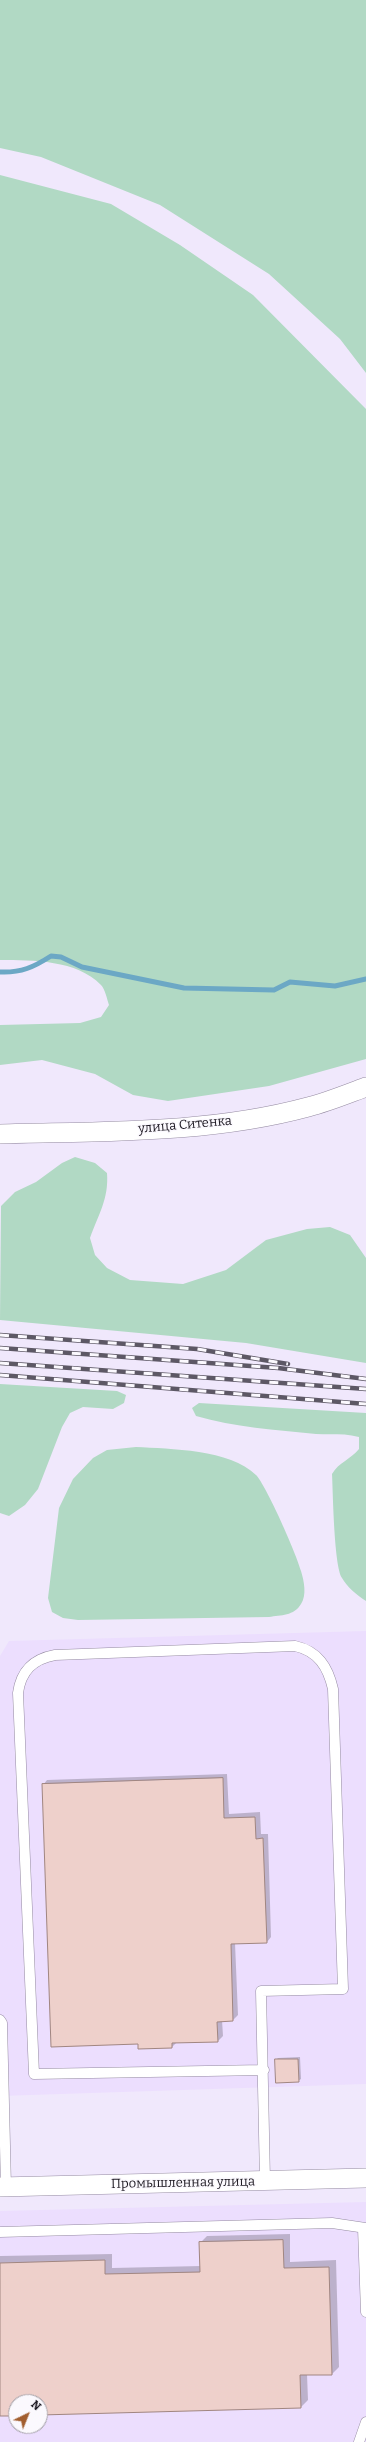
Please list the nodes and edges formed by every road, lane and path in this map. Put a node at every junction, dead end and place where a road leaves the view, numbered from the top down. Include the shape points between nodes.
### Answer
1 (366, 1087) edge
2 (0, 1134) edge
3 (0, 2020) edge
4 (264, 2070) junction
5 (366, 2178) edge
6 (265, 2181) junction
7 (3, 2187) edge
8 (365, 2228) edge
9 (0, 2232) edge
10 (365, 2244) edge
11 (366, 2312) edge
12 (366, 2422) edge
13 (359, 2442) edge

1 - 2 street, улица Ситенка via 309,1107 234,1122 158,1129
3 - 7 lane
4 - 4 lane via 261,1991 343,1989 333,1689 325,1666 306,1648 295,1646 56,1655 33,1663 20,1680 18,1693 34,2074
4 - 6 lane
5 - 6 street, Промышленная улица
6 - 7 street, Промышленная улица
8 - 9 lane via 332,2223
8 - 10 lane
10 - 11 lane
12 - 13 lane

